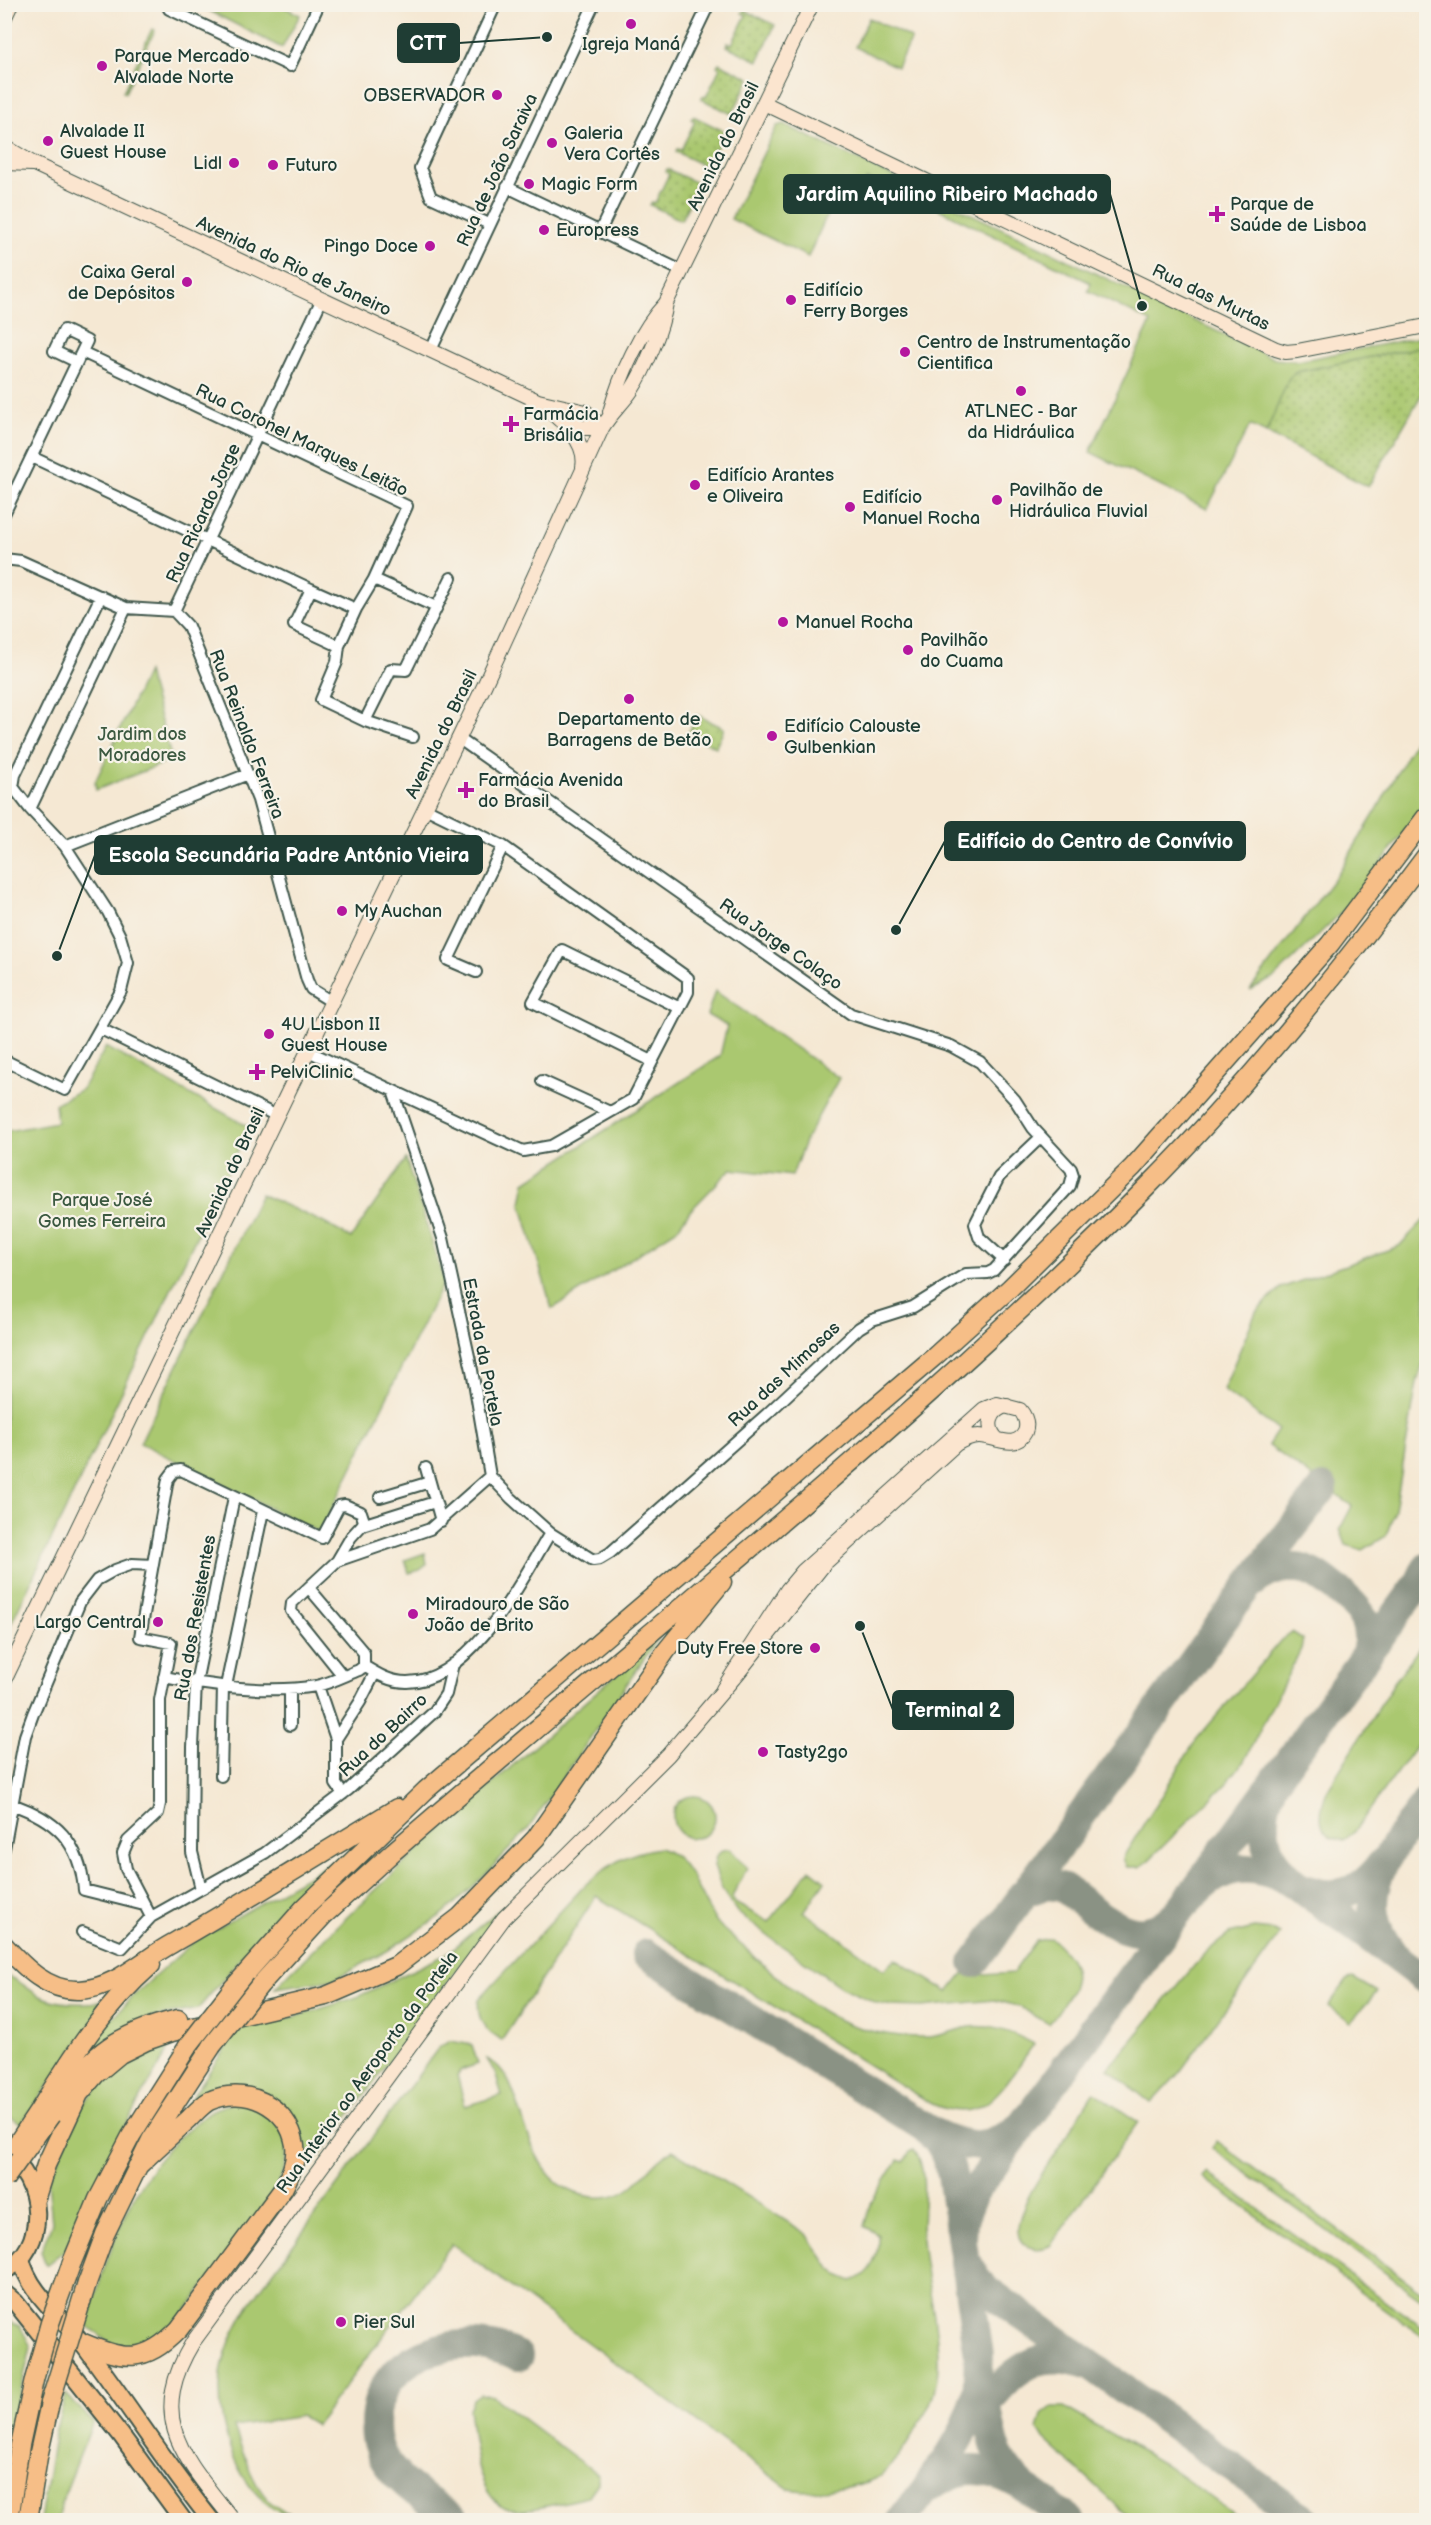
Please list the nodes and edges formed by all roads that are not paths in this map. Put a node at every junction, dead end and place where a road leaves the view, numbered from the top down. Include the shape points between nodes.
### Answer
1 (11, 4) edge
2 (171, 4) edge
3 (319, 4) edge
4 (496, 4) edge
5 (594, 4) edge
6 (709, 4) edge
7 (812, 4) edge
8 (4, 19) edge
9 (764, 103) junction
10 (4, 147) edge
11 (4, 162) edge
12 (34, 164) junction
13 (507, 187) junction
14 (489, 224) junction
15 (600, 231) junction
16 (682, 271) junction
17 (322, 299) junction
18 (1426, 326) edge
19 (431, 350) junction
20 (538, 401) junction
21 (551, 412) junction
22 (605, 422) junction
23 (258, 435) junction
24 (32, 457) junction
25 (581, 472) junction
26 (4, 514) edge
27 (208, 540) junction
28 (4, 559) edge
29 (451, 578) dead end
30 (374, 579) junction
31 (310, 589) junction
32 (101, 596) junction
33 (126, 608) junction
34 (436, 608) junction
35 (356, 609) junction
36 (174, 611) junction
37 (339, 646) junction
38 (365, 721) junction
39 (413, 737) dead end
40 (458, 738) junction
41 (248, 774) junction
42 (425, 808) junction
43 (30, 809) junction
44 (1426, 816) edge
45 (65, 846) junction
46 (503, 846) junction
47 (1426, 856) edge
48 (476, 972) dead end
49 (332, 1002) junction
50 (680, 1008) junction
51 (101, 1029) junction
52 (308, 1051) junction
53 (4, 1060) edge
54 (652, 1061) junction
55 (542, 1082) dead end
56 (393, 1091) junction
57 (610, 1112) junction
58 (277, 1116) junction
59 (1041, 1137) junction
60 (1073, 1175) joint
61 (1004, 1260) junction
62 (1006, 1406) junction
63 (998, 1440) junction
64 (426, 1468) dead end
65 (490, 1476) junction
66 (430, 1482) junction
67 (234, 1497) junction
68 (380, 1497) dead end
69 (435, 1502) junction
70 (263, 1512) junction
71 (441, 1521) junction
72 (363, 1525) junction
73 (550, 1533) junction
74 (748, 1549) junction
75 (337, 1562) junction
76 (153, 1565) junction
77 (309, 1588) junction
78 (453, 1664) junction
79 (364, 1666) junction
80 (375, 1673) junction
81 (343, 1676) junction
82 (164, 1677) junction
83 (4, 1681) edge
84 (196, 1683) junction
85 (225, 1686) junction
86 (318, 1686) junction
87 (290, 1689) junction
88 (723, 1689) junction
89 (290, 1725) dead end
90 (336, 1739) junction
91 (221, 1776) dead end
92 (426, 1790) junction
93 (343, 1794) junction
94 (11, 1804) junction
95 (4, 1849) edge
96 (201, 1889) junction
97 (144, 1905) junction
98 (151, 1917) junction
99 (82, 1932) dead end
100 (192, 1932) junction
101 (11, 1957) edge
102 (267, 2009) junction
103 (45, 2112) junction
104 (4, 2154) edge
105 (4, 2160) edge
106 (137, 2167) junction
107 (4, 2180) edge
108 (36, 2197) junction
109 (21, 2258) junction
110 (4, 2271) edge
111 (4, 2293) edge
112 (81, 2342) junction
113 (172, 2471) junction
114 (9, 2520) edge
115 (28, 2520) edge
116 (183, 2520) edge
117 (196, 2520) edge
118 (211, 2520) edge
119 (233, 2520) edge

1 - 8 street
2 - 3 street via 168,9 290,66
4 - 14 street via 420,168 430,197
5 - 13 street, Rua de João Saraiva
6 - 15 street
7 - 9 street, Avenida do Brasil
9 - 16 street, Avenida do Brasil
9 - 18 street, Rua das Murtas via 1276,349 1297,351
10 - 12 street, Avenida do Rio de Janeiro
11 - 12 street, Avenida do Rio de Janeiro
12 - 17 street, Avenida do Rio de Janeiro
13 - 14 street, Rua de João Saraiva
13 - 15 street
14 - 19 street, Rua de João Saraiva
15 - 16 street
16 - 22 street, Avenida do Brasil via 666,303 662,326 631,390
17 - 19 street, Avenida do Rio de Janeiro
17 - 23 street, Rua Ricardo Jorge
19 - 20 street, Avenida do Rio de Janeiro
20 - 21 street, Avenida do Rio de Janeiro
20 - 22 street, Avenida do Rio de Janeiro via 586,412
21 - 22 street, Avenida do Rio de Janeiro via 583,428
21 - 25 street, Avenida do Rio de Janeiro via 581,448
22 - 25 street, Avenida do Brasil
23 - 24 street, Rua Coronel Marques Leitão via 79,357
23 - 27 street, Rua Ricardo Jorge
23 - 30 street, Rua Coronel Marques Leitão via 407,506
24 - 26 street
24 - 27 street
25 - 40 street, Avenida do Brasil
27 - 31 street
27 - 36 street, Rua Ricardo Jorge
28 - 32 street via 21,561
29 - 34 street
30 - 34 street
30 - 35 street, Rua Coronel Marques Leitão
31 - 35 street
31 - 37 street via 294,625
32 - 33 street
32 - 43 street via 15,776 13,787
33 - 36 street
33 - 43 street
34 - 38 street via 406,670 391,669
35 - 37 street, Rua Coronel Marques Leitão
36 - 41 street, Rua Reinaldo Ferreira via 188,626
37 - 38 street, Rua Coronel Marques Leitão via 337,662 321,700
38 - 39 street
40 - 42 street, Avenida do Brasil
40 - 59 street, Rua Jorge Colaço via 851,1014 951,1046 980,1062
41 - 45 street
41 - 49 street, Rua Reinaldo Ferreira via 307,980 311,989
42 - 46 street
42 - 49 street, Avenida do Brasil
43 - 45 street
44 - 92 highway via 1330,944 1204,1087 1133,1167 1010,1288
45 - 51 street via 108,912 128,963 121,991
46 - 48 street via 448,960
46 - 50 street via 688,978 688,992
47 - 74 highway via 1273,1049 1150,1184 942,1382
49 - 52 street, Avenida do Brasil
50 - 54 street
50 - 54 street via 562,950 533,1002
51 - 53 street via 65,1090
51 - 58 street
52 - 56 street
52 - 58 street, Avenida do Brasil
54 - 57 street via 633,1099
55 - 57 street
56 - 57 street via 523,1151 551,1146
56 - 65 street, Estrada da Portela via 443,1238
58 - 83 street, Avenida do Brasil
59 - 60 street, Rua Jorge Colaço
59 - 61 street via 999,1177 975,1224 979,1238
60 - 61 street, Rua das Mimosas via 1070,1186
61 - 73 street, Rua das Mimosas via 988,1273 966,1274 913,1306 859,1328 610,1553 593,1560
62 - 63 street via 990,1420 991,1431
62 - 63 street via 1020,1410 1026,1427 1016,1441
62 - 88 street via 991,1406 976,1415 802,1571
63 - 88 street via 975,1435 945,1453 825,1563
64 - 66 street
65 - 71 street
65 - 73 street
66 - 68 street
66 - 69 street
67 - 70 street
67 - 76 street via 178,1470 168,1479
67 - 84 street, Rua dos Resistentes
69 - 71 street
69 - 72 street
70 - 72 street via 322,1538 339,1506 361,1512
70 - 85 street
71 - 75 street via 417,1534
72 - 75 street
73 - 78 street, Rua do Bairro via 505,1608
74 - 102 highway via 666,1651 536,1838 480,1898 396,1966 326,1996
74 - 106 highway, bridge via 324,1915 260,1985 212,2046
75 - 77 street
76 - 82 street via 140,1637 171,1643
76 - 94 street via 132,1564 115,1570 97,1580 80,1602 25,1736
77 - 79 street via 364,1653
77 - 81 street via 290,1608
78 - 80 street, Rua do Bairro via 435,1675 409,1682
78 - 93 street, Rua do Bairro via 446,1694 434,1712
79 - 80 street, Rua do Bairro
79 - 81 street
80 - 90 street
81 - 86 street
82 - 84 street
82 - 97 street via 160,1700 159,1809 128,1841 123,1853 126,1869
84 - 85 street
84 - 96 street, Rua dos Resistentes via 192,1852
85 - 87 street
85 - 91 street
86 - 87 street
86 - 90 street
87 - 89 street
88 - 119 street, Rua Interior ao Aeroporto da Portela via 668,1755 532,1888 491,1934 183,2359 171,2392 176,2436 189,2463
90 - 93 street via 336,1784
92 - 100 highway
92 - 114 highway, bridge via 304,1908 233,1988 188,2046 131,2136 98,2199 50,2324 20,2445
93 - 96 street, Rua do Bairro via 265,1853
94 - 95 street
94 - 97 street via 34,1812 68,1839 82,1870 84,1890
96 - 98 street, Rua do Bairro
97 - 98 street
98 - 99 street, Rua do Bairro via 122,1948
100 - 101 highway via 110,1983 94,1988 63,1989
100 - 103 highway via 147,1968 85,2040
102 - 103 highway via 189,2016 146,2026 85,2066
102 - 108 highway via 172,2032 120,2054 79,2094 44,2169
103 - 105 highway, bridge
103 - 107 highway, bridge
104 - 108 main road via 26,2175
106 - 112 highway via 207,2102 225,2096 263,2100 279,2112 295,2146 294,2167 283,2189 166,2343 130,2357 114,2356
106 - 115 highway, bridge via 87,2283 50,2403
108 - 109 main road via 37,2220 31,2243
109 - 110 main road
109 - 112 main road via 31,2283
111 - 116 main road via 121,2435
112 - 113 main road
113 - 117 main road
113 - 118 main road

